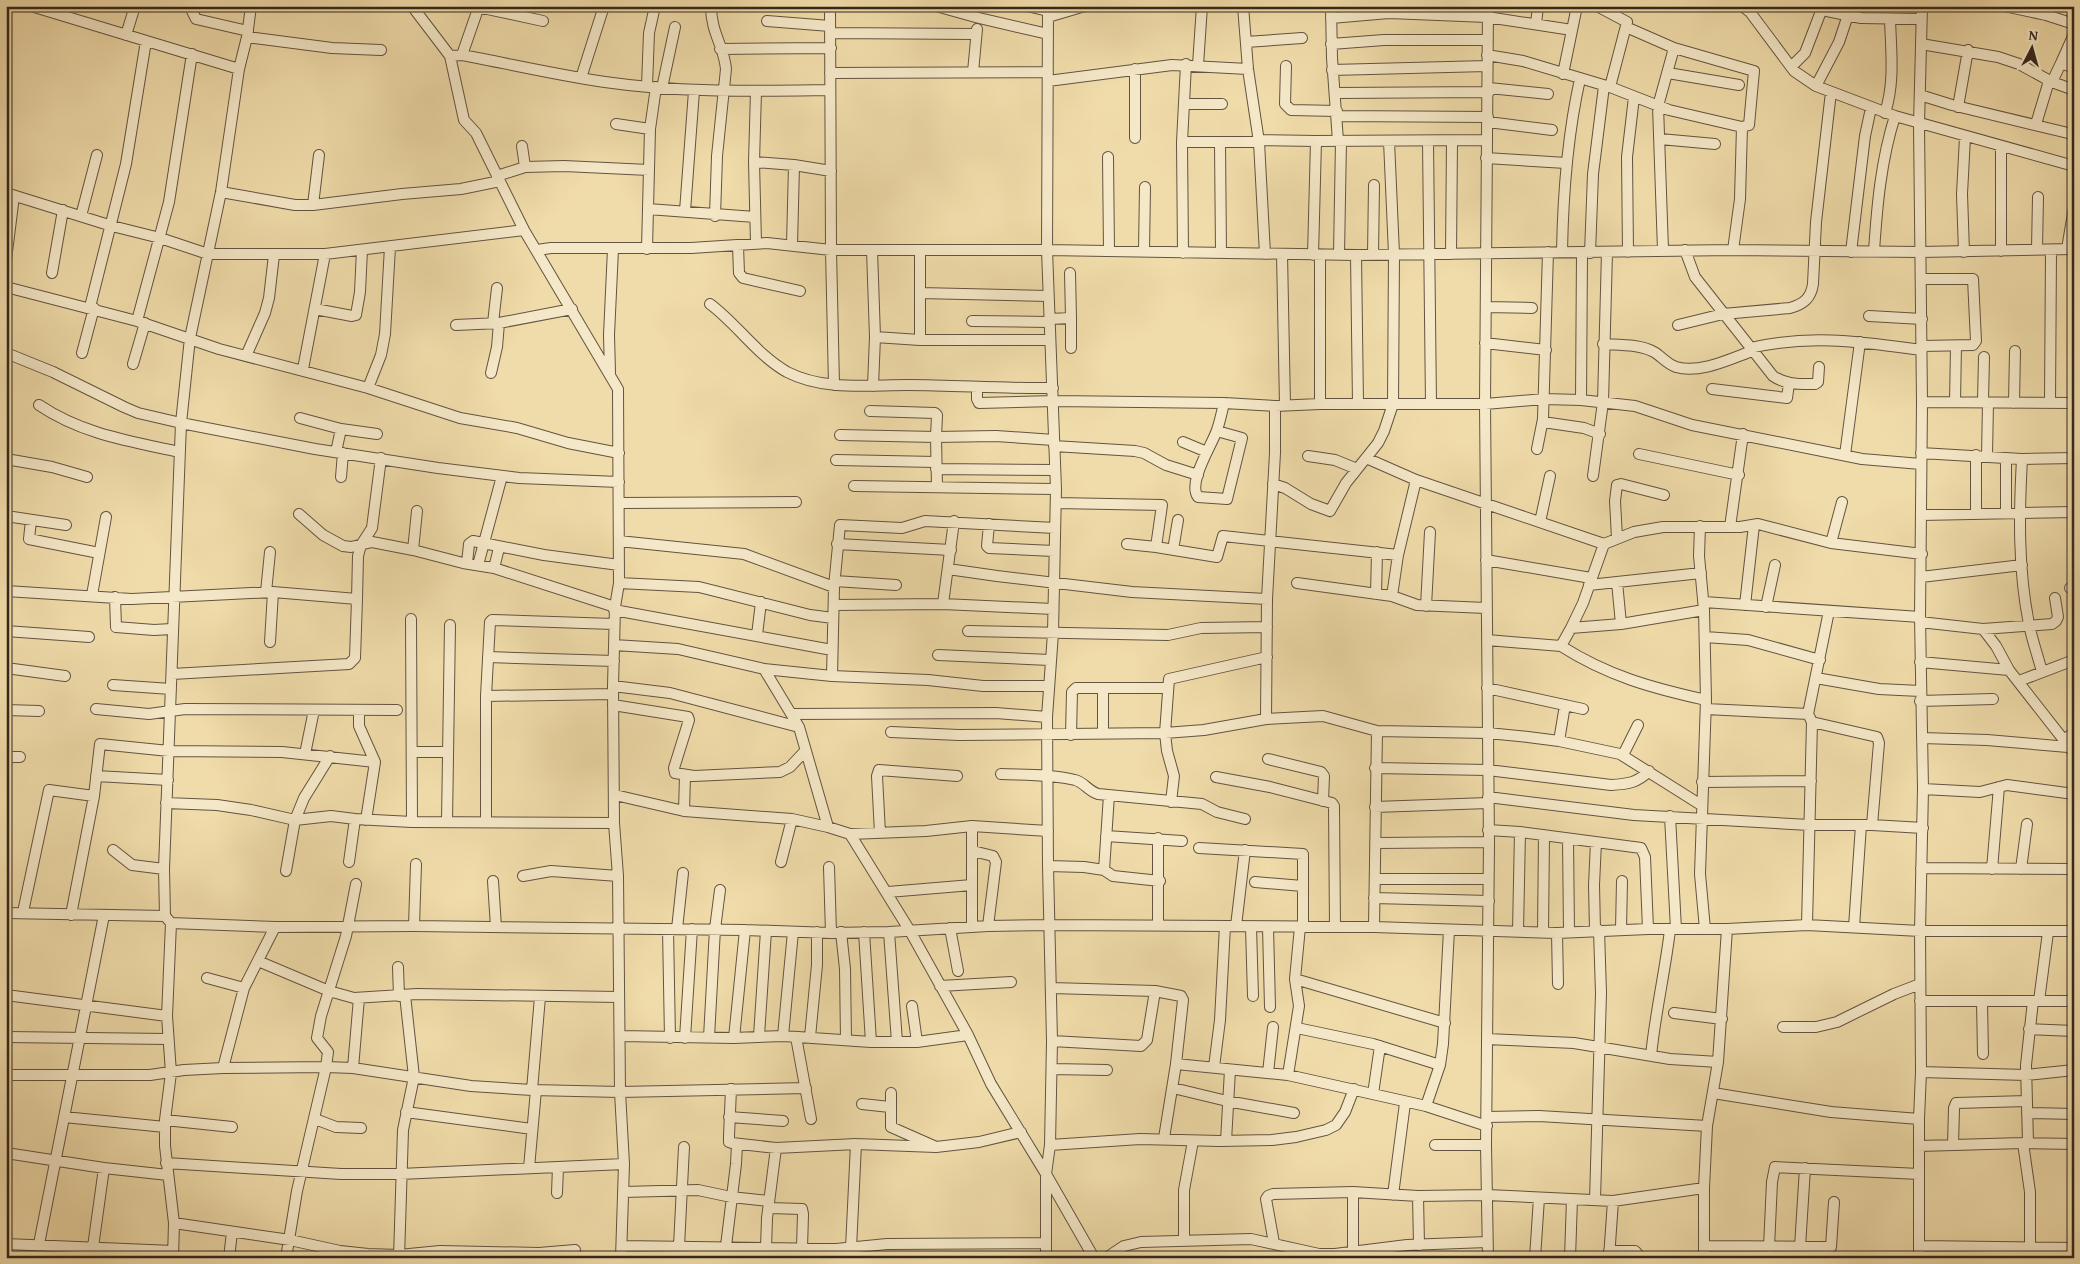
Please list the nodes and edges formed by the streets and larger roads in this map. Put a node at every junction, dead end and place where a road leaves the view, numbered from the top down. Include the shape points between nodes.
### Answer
1 (31, 6) edge
2 (135, 6) edge
3 (193, 6) edge
4 (251, 6) edge
5 (412, 6) edge
6 (478, 6) edge
7 (604, 6) edge
8 (655, 6) edge
9 (711, 6) edge
10 (830, 6) edge
11 (936, 6) edge
12 (1027, 6) edge
13 (1085, 6) edge
14 (1202, 6) edge
15 (1243, 6) edge
16 (1332, 6) edge
17 (1538, 6) edge
18 (1577, 6) edge
19 (1597, 6) edge
20 (1742, 6) edge
21 (1922, 6) edge
22 (2004, 6) edge
23 (1822, 8) edge
24 (1048, 11) edge
25 (1488, 11) edge
26 (2047, 11) edge
27 (1848, 16) junction
28 (978, 18) junction
29 (1331, 18) junction
30 (1890, 19) junction
31 (1921, 19) junction
32 (767, 20) dead end
33 (544, 21) dead end
34 (1536, 24) junction
35 (2074, 24) edge
36 (675, 27) dead end
37 (1626, 28) junction
38 (830, 29) junction
39 (1572, 30) junction
40 (247, 34) junction
41 (976, 34) junction
42 (1048, 34) junction
43 (2074, 34) edge
44 (126, 35) junction
45 (1302, 38) dead end
46 (1487, 40) junction
47 (146, 41) junction
48 (1246, 42) junction
49 (1331, 44) junction
50 (1921, 44) junction
51 (831, 48) junction
52 (1674, 48) junction
53 (720, 49) junction
54 (381, 50) dead end
55 (1968, 50) junction
56 (192, 54) junction
57 (462, 55) junction
58 (450, 56) junction
59 (1487, 60) junction
60 (2061, 63) junction
61 (1186, 64) junction
62 (1198, 65) junction
63 (1286, 66) dead end
64 (1791, 67) junction
65 (2074, 68) edge
66 (239, 69) junction
67 (1135, 69) junction
68 (1248, 69) junction
69 (1332, 70) junction
70 (972, 72) junction
71 (1668, 73) junction
72 (830, 74) junction
73 (1564, 74) junction
74 (1048, 77) junction
75 (581, 78) junction
76 (1580, 79) junction
77 (2051, 82) junction
78 (1738, 85) dead end
79 (1607, 86) junction
80 (1816, 86) junction
81 (655, 87) junction
82 (694, 90) junction
83 (830, 90) junction
84 (1489, 90) junction
85 (2074, 90) edge
86 (723, 91) junction
87 (756, 91) junction
88 (1831, 92) junction
89 (1335, 93) junction
90 (1548, 94) dead end
91 (1920, 95) junction
92 (1634, 97) junction
93 (1184, 104) junction
94 (1222, 104) dead end
95 (1658, 106) junction
96 (1958, 107) junction
97 (1871, 108) junction
98 (1885, 112) junction
99 (1337, 113) junction
100 (1895, 116) junction
101 (1488, 119) junction
102 (616, 124) dead end
103 (1920, 124) junction
104 (2036, 124) junction
105 (1742, 127) junction
106 (2074, 127) edge
107 (650, 129) junction
108 (1552, 130) dead end
109 (2073, 134) edge
110 (1965, 137) junction
111 (1135, 138) dead end
112 (1660, 139) junction
113 (1389, 140) junction
114 (1487, 140) junction
115 (1258, 141) junction
116 (1316, 141) junction
117 (1339, 141) junction
118 (1428, 141) junction
119 (1452, 141) junction
120 (1182, 142) junction
121 (1220, 143) junction
122 (1715, 144) dead end
123 (522, 146) dead end
124 (2001, 147) junction
125 (320, 155) dead end
126 (97, 156) dead end
127 (1108, 157) dead end
128 (1486, 158) junction
129 (754, 162) junction
130 (1566, 163) junction
131 (794, 165) junction
132 (2074, 166) edge
133 (525, 167) junction
134 (649, 170) junction
135 (831, 171) junction
136 (498, 179) junction
137 (1374, 185) dead end
138 (1145, 187) dead end
139 (220, 192) junction
140 (10, 195) edge
141 (2038, 197) dead end
142 (313, 205) junction
143 (2074, 207) edge
144 (648, 209) junction
145 (63, 210) junction
146 (686, 211) junction
147 (81, 216) junction
148 (714, 216) junction
149 (755, 217) junction
150 (8, 222) edge
151 (112, 226) junction
152 (524, 230) junction
153 (160, 238) junction
154 (756, 243) junction
155 (792, 245) junction
156 (738, 246) junction
157 (390, 247) junction
158 (613, 249) junction
159 (647, 249) junction
160 (2037, 249) junction
161 (2070, 249) edge
162 (362, 250) junction
163 (537, 250) junction
164 (831, 250) junction
165 (872, 250) junction
166 (920, 250) junction
167 (1047, 250) junction
168 (1663, 250) junction
169 (1685, 250) junction
170 (1733, 250) junction
171 (2051, 250) junction
172 (1144, 251) junction
173 (1874, 251) junction
174 (2000, 251) junction
175 (1109, 252) junction
176 (1485, 252) junction
177 (1548, 252) junction
178 (1562, 252) junction
179 (1607, 252) junction
180 (1628, 252) junction
181 (1814, 252) junction
182 (1852, 252) junction
183 (1921, 252) junction
184 (1964, 252) junction
185 (1183, 253) junction
186 (1221, 253) junction
187 (1586, 253) junction
188 (208, 254) junction
189 (325, 254) junction
190 (1265, 254) junction
191 (1282, 254) junction
192 (1339, 254) junction
193 (1394, 254) junction
194 (1451, 254) junction
195 (274, 255) junction
196 (1316, 255) junction
197 (1356, 255) junction
198 (1373, 255) junction
199 (1431, 255) junction
200 (6, 260) edge
201 (52, 273) dead end
202 (1070, 273) dead end
203 (1922, 279) junction
204 (6, 287) edge
205 (497, 288) dead end
206 (800, 291) dead end
207 (920, 293) junction
208 (1048, 296) junction
209 (710, 304) dead end
210 (1486, 307) junction
211 (92, 308) junction
212 (1532, 308) dead end
213 (314, 309) junction
214 (572, 309) junction
215 (1722, 314) junction
216 (1869, 316) dead end
217 (1070, 318) junction
218 (1922, 319) junction
219 (1050, 320) junction
220 (972, 321) dead end
221 (141, 322) junction
222 (496, 323) junction
223 (456, 324) dead end
224 (1678, 325) dead end
225 (875, 337) junction
226 (190, 338) junction
227 (920, 340) junction
228 (1050, 340) junction
229 (1860, 342) junction
230 (1485, 343) junction
231 (1603, 344) junction
232 (1956, 346) junction
233 (1071, 348) dead end
234 (1922, 348) junction
235 (1546, 350) junction
236 (1751, 350) junction
237 (2015, 351) dead end
238 (6, 353) edge
239 (82, 354) dead end
240 (246, 356) junction
241 (1984, 357) dead end
242 (133, 364) dead end
243 (1820, 367) dead end
244 (303, 370) junction
245 (491, 373) dead end
246 (611, 376) junction
247 (1789, 384) junction
248 (834, 385) junction
249 (873, 386) junction
250 (978, 387) junction
251 (368, 388) junction
252 (1053, 388) junction
253 (1712, 389) dead end
254 (1544, 399) junction
255 (1581, 400) junction
256 (1054, 401) junction
257 (1603, 402) junction
258 (1922, 402) junction
259 (1955, 402) junction
260 (1985, 402) junction
261 (1224, 403) junction
262 (2014, 403) junction
263 (2050, 403) junction
264 (2074, 403) edge
265 (1320, 404) junction
266 (1358, 404) junction
267 (1393, 404) junction
268 (1431, 404) junction
269 (1485, 404) junction
270 (39, 405) dead end
271 (1280, 405) junction
272 (870, 411) dead end
273 (300, 418) dead end
274 (1543, 422) junction
275 (181, 423) junction
276 (342, 429) junction
277 (1217, 431) junction
278 (377, 434) dead end
279 (1600, 434) junction
280 (1743, 434) junction
281 (840, 435) dead end
282 (936, 437) junction
283 (1183, 442) dead end
284 (1054, 443) junction
285 (1537, 449) dead end
286 (179, 452) junction
287 (340, 452) junction
288 (1207, 452) junction
289 (619, 453) junction
290 (1639, 454) dead end
291 (1845, 455) junction
292 (1308, 456) dead end
293 (1982, 456) junction
294 (381, 458) junction
295 (1366, 458) junction
296 (1921, 458) junction
297 (2006, 458) junction
298 (2022, 458) junction
299 (2074, 458) edge
300 (6, 459) edge
301 (836, 460) dead end
302 (936, 465) junction
303 (1357, 469) junction
304 (1055, 470) junction
305 (1198, 475) junction
306 (1739, 475) junction
307 (502, 476) junction
308 (1550, 476) dead end
309 (1593, 476) dead end
310 (87, 477) dead end
311 (341, 477) dead end
312 (1416, 480) junction
313 (619, 482) junction
314 (1273, 484) junction
315 (854, 486) dead end
316 (937, 487) junction
317 (1056, 489) junction
318 (1664, 495) dead end
319 (796, 502) dead end
320 (1485, 502) junction
321 (1842, 502) dead end
322 (620, 503) junction
323 (1056, 503) junction
324 (417, 511) dead end
325 (2074, 512) edge
326 (2006, 513) junction
327 (299, 514) dead end
328 (1976, 514) junction
329 (2019, 514) junction
330 (1921, 515) junction
331 (6, 516) edge
332 (106, 517) dead end
333 (31, 520) junction
334 (1178, 520) dead end
335 (954, 521) junction
336 (1540, 522) junction
337 (990, 524) junction
338 (66, 525) dead end
339 (1754, 525) junction
340 (1700, 526) junction
341 (1730, 526) junction
342 (1055, 528) junction
343 (1430, 532) dead end
344 (1617, 538) junction
345 (1270, 540) junction
346 (619, 541) junction
347 (1831, 543) junction
348 (484, 544) junction
349 (837, 544) junction
350 (1127, 544) dead end
351 (1604, 544) junction
352 (361, 545) junction
353 (1156, 547) junction
354 (500, 548) junction
355 (414, 550) junction
356 (951, 550) junction
357 (1173, 550) junction
358 (1054, 551) junction
359 (270, 552) dead end
360 (1377, 552) junction
361 (99, 553) junction
362 (1922, 554) junction
363 (1398, 555) junction
364 (1486, 560) junction
365 (467, 563) junction
366 (2022, 564) junction
367 (478, 565) junction
368 (618, 565) junction
369 (1775, 565) dead end
370 (494, 568) junction
371 (948, 568) junction
372 (1701, 573) junction
373 (1921, 577) junction
374 (1590, 582) junction
375 (1617, 582) junction
376 (619, 583) junction
377 (1053, 583) junction
378 (1297, 583) dead end
379 (834, 584) junction
380 (896, 585) dead end
381 (6, 591) edge
382 (269, 592) junction
383 (1376, 594) junction
384 (92, 595) junction
385 (1392, 596) junction
386 (115, 597) junction
387 (173, 598) junction
388 (2056, 598) dead end
389 (357, 599) junction
390 (1267, 599) junction
391 (761, 602) junction
392 (943, 604) junction
393 (834, 605) junction
394 (1744, 605) junction
395 (1426, 606) junction
396 (1704, 606) junction
397 (1766, 607) junction
398 (614, 608) junction
399 (1486, 608) junction
400 (1053, 609) junction
401 (1829, 611) junction
402 (412, 618) dead end
403 (833, 618) junction
404 (1920, 620) junction
405 (614, 624) junction
406 (1621, 624) junction
407 (450, 625) dead end
408 (2029, 626) junction
409 (1267, 627) junction
410 (1571, 628) junction
411 (172, 629) junction
412 (1983, 629) junction
413 (6, 631) edge
414 (968, 631) dead end
415 (1053, 633) junction
416 (757, 635) junction
417 (89, 637) dead end
418 (1705, 637) junction
419 (1487, 640) junction
420 (270, 642) dead end
421 (614, 645) junction
422 (1561, 646) junction
423 (832, 650) junction
424 (938, 655) dead end
425 (488, 657) junction
426 (1267, 657) junction
427 (1050, 660) junction
428 (1820, 660) junction
429 (2074, 660) edge
430 (614, 661) junction
431 (1920, 662) junction
432 (6, 668) edge
433 (764, 669) junction
434 (2009, 670) junction
435 (2042, 672) junction
436 (172, 674) junction
437 (65, 676) dead end
438 (832, 676) junction
439 (1816, 678) junction
440 (2019, 681) junction
441 (113, 685) dead end
442 (1048, 686) junction
443 (1103, 688) junction
444 (1168, 688) junction
445 (1487, 688) junction
446 (171, 689) junction
447 (613, 695) junction
448 (486, 696) junction
449 (1920, 696) junction
450 (1992, 699) dead end
451 (1565, 705) junction
452 (1706, 705) junction
453 (96, 709) dead end
454 (1583, 709) dead end
455 (6, 710) edge
456 (314, 710) junction
457 (359, 710) junction
458 (397, 710) dead end
459 (39, 712) dead end
460 (171, 712) junction
461 (793, 714) junction
462 (1047, 717) junction
463 (1810, 718) junction
464 (1266, 719) junction
465 (1638, 725) dead end
466 (799, 727) junction
467 (1377, 731) junction
468 (891, 732) dead end
469 (1165, 733) junction
470 (1488, 733) junction
471 (2074, 733) edge
472 (1047, 734) junction
473 (1103, 734) junction
474 (1070, 735) junction
475 (1922, 738) junction
476 (1559, 741) junction
477 (2068, 747) edge
478 (169, 751) junction
479 (805, 751) junction
480 (412, 752) junction
481 (447, 752) junction
482 (305, 754) junction
483 (330, 756) junction
484 (1623, 756) junction
485 (6, 757) edge
486 (20, 757) dead end
487 (1268, 758) dead end
488 (375, 762) junction
489 (1375, 768) junction
490 (1488, 770) junction
491 (1649, 771) junction
492 (1001, 774) dead end
493 (96, 776) junction
494 (685, 776) junction
495 (957, 776) dead end
496 (1047, 776) junction
497 (1216, 777) dead end
498 (168, 780) junction
499 (1811, 781) junction
500 (1702, 782) junction
501 (1999, 787) junction
502 (1923, 789) junction
503 (2074, 794) edge
504 (615, 795) junction
505 (1109, 795) junction
506 (94, 796) junction
507 (1488, 800) junction
508 (1323, 801) junction
509 (1172, 802) junction
510 (166, 803) junction
511 (1701, 805) junction
512 (1375, 807) junction
513 (684, 811) junction
514 (1670, 816) junction
515 (1702, 818) junction
516 (355, 819) junction
517 (792, 819) junction
518 (1245, 819) dead end
519 (295, 820) junction
520 (366, 820) junction
521 (412, 822) junction
522 (447, 822) junction
523 (486, 822) junction
524 (614, 823) junction
525 (2027, 824) dead end
526 (1809, 825) junction
527 (1861, 825) junction
528 (1872, 825) junction
529 (972, 826) junction
530 (828, 827) junction
531 (1923, 828) junction
532 (1488, 830) junction
533 (1048, 831) junction
534 (1520, 832) junction
535 (880, 833) junction
536 (850, 834) junction
537 (1544, 835) junction
538 (1106, 836) junction
539 (1158, 838) junction
540 (1568, 839) junction
541 (1182, 841) dead end
542 (1489, 842) junction
543 (1596, 842) junction
544 (1376, 843) junction
545 (1199, 848) dead end
546 (113, 850) dead end
547 (1245, 850) junction
548 (972, 851) junction
549 (350, 862) dead end
550 (781, 862) dead end
551 (416, 864) dead end
552 (1048, 866) junction
553 (829, 867) dead end
554 (1921, 868) junction
555 (2074, 868) edge
556 (164, 869) junction
557 (1992, 869) junction
558 (2021, 869) junction
559 (1104, 870) junction
560 (286, 871) dead end
561 (683, 873) dead end
562 (522, 876) dead end
563 (618, 876) junction
564 (1375, 878) junction
565 (1488, 879) junction
566 (492, 881) dead end
567 (1160, 881) junction
568 (1622, 881) dead end
569 (1255, 882) dead end
570 (356, 884) dead end
571 (972, 885) junction
572 (1304, 886) junction
573 (720, 890) dead end
574 (888, 892) junction
575 (1374, 898) junction
576 (1488, 901) junction
577 (23, 912) junction
578 (6, 913) edge
579 (71, 915) junction
580 (104, 915) junction
581 (168, 919) junction
582 (1050, 925) junction
583 (1807, 925) junction
584 (348, 926) junction
585 (414, 926) junction
586 (972, 926) junction
587 (988, 926) junction
588 (1158, 926) junction
589 (1225, 926) junction
590 (1236, 926) junction
591 (275, 927) junction
592 (496, 927) junction
593 (1251, 927) junction
594 (1268, 927) junction
595 (1301, 927) junction
596 (1335, 927) junction
597 (1374, 927) junction
598 (1854, 927) junction
599 (950, 928) junction
600 (672, 929) junction
601 (692, 929) junction
602 (1648, 929) junction
603 (1705, 929) junction
604 (1726, 929) junction
605 (618, 930) junction
606 (715, 930) junction
607 (745, 930) junction
608 (1449, 930) junction
609 (1489, 930) junction
610 (1518, 930) junction
611 (1597, 930) junction
612 (1621, 930) junction
613 (1673, 930) junction
614 (766, 931) junction
615 (910, 931) junction
616 (1920, 931) junction
617 (793, 932) junction
618 (817, 932) junction
619 (836, 932) junction
620 (864, 932) junction
621 (890, 932) junction
622 (1543, 932) junction
623 (1569, 932) junction
624 (2048, 932) junction
625 (2074, 932) edge
626 (1557, 933) junction
627 (258, 962) junction
628 (398, 967) dead end
629 (958, 971) dead end
630 (207, 978) dead end
631 (1295, 978) junction
632 (1011, 982) dead end
633 (1558, 984) dead end
634 (1920, 984) junction
635 (940, 986) junction
636 (244, 988) junction
637 (1052, 988) junction
638 (329, 991) junction
639 (1155, 991) junction
640 (6, 995) edge
641 (402, 995) junction
642 (1253, 996) dead end
643 (540, 997) junction
644 (619, 997) junction
645 (359, 998) junction
646 (1920, 1001) junction
647 (2036, 1001) junction
648 (2074, 1001) edge
649 (1982, 1002) junction
650 (85, 1005) junction
651 (912, 1006) dead end
652 (1270, 1007) dead end
653 (1674, 1013) dead end
654 (167, 1016) junction
655 (1722, 1019) junction
656 (1445, 1023) junction
657 (1783, 1027) dead end
658 (1273, 1028) dead end
659 (1297, 1028) junction
660 (2029, 1029) junction
661 (2074, 1031) edge
662 (968, 1035) junction
663 (620, 1036) junction
664 (759, 1036) junction
665 (783, 1036) junction
666 (6, 1037) edge
667 (796, 1037) junction
668 (810, 1037) junction
669 (670, 1038) junction
670 (685, 1038) junction
671 (709, 1038) junction
672 (734, 1038) junction
673 (80, 1039) junction
674 (168, 1039) junction
675 (846, 1039) junction
676 (1487, 1039) junction
677 (1052, 1041) junction
678 (871, 1042) junction
679 (897, 1042) junction
680 (917, 1042) junction
681 (1380, 1046) junction
682 (1599, 1048) junction
683 (1983, 1054) dead end
684 (1651, 1056) junction
685 (1718, 1062) junction
686 (1176, 1064) junction
687 (1440, 1065) junction
688 (326, 1067) junction
689 (1214, 1067) junction
690 (223, 1068) junction
691 (353, 1068) junction
692 (1052, 1069) junction
693 (1107, 1070) dead end
694 (1230, 1070) junction
695 (2074, 1070) edge
696 (1921, 1072) junction
697 (171, 1073) junction
698 (1268, 1073) junction
699 (72, 1074) junction
700 (6, 1075) edge
701 (1288, 1075) junction
702 (2026, 1075) junction
703 (414, 1077) junction
704 (806, 1088) junction
705 (1173, 1088) junction
706 (731, 1089) junction
707 (1354, 1089) junction
708 (534, 1090) junction
709 (620, 1092) junction
710 (890, 1092) dead end
711 (1713, 1093) junction
712 (1373, 1094) junction
713 (1227, 1101) junction
714 (2027, 1101) junction
715 (1405, 1103) junction
716 (862, 1104) dead end
717 (890, 1106) junction
718 (1426, 1106) junction
719 (406, 1112) junction
720 (1294, 1113) dead end
721 (2027, 1113) junction
722 (2074, 1114) edge
723 (64, 1117) junction
724 (730, 1118) junction
725 (315, 1119) junction
726 (811, 1119) dead end
727 (1919, 1119) junction
728 (1597, 1120) junction
729 (783, 1121) dead end
730 (1487, 1122) junction
731 (165, 1124) junction
732 (1707, 1126) junction
733 (232, 1127) dead end
734 (361, 1128) dead end
735 (532, 1129) junction
736 (1020, 1132) junction
737 (1164, 1138) junction
738 (1193, 1141) junction
739 (1226, 1141) junction
740 (2026, 1143) junction
741 (737, 1144) junction
742 (856, 1144) junction
743 (1050, 1144) junction
744 (2074, 1144) edge
745 (1435, 1145) dead end
746 (1486, 1145) junction
747 (1953, 1145) junction
748 (1919, 1146) junction
749 (684, 1147) dead end
750 (936, 1147) junction
751 (776, 1148) junction
752 (6, 1153) edge
753 (56, 1160) junction
754 (166, 1163) junction
755 (624, 1164) junction
756 (558, 1167) junction
757 (104, 1168) junction
758 (528, 1168) junction
759 (1805, 1168) junction
760 (301, 1172) junction
761 (400, 1174) junction
762 (1046, 1174) junction
763 (1919, 1174) junction
764 (168, 1175) junction
765 (1704, 1188) junction
766 (682, 1190) junction
767 (623, 1192) junction
768 (1353, 1192) junction
769 (557, 1193) dead end
770 (1393, 1195) junction
771 (1487, 1195) junction
772 (1418, 1196) junction
773 (731, 1197) junction
774 (1539, 1198) junction
775 (1572, 1199) junction
776 (1595, 1200) junction
777 (1613, 1201) junction
778 (1834, 1202) dead end
779 (769, 1205) junction
780 (174, 1224) junction
781 (232, 1232) junction
782 (290, 1240) junction
783 (1184, 1242) junction
784 (1487, 1242) junction
785 (1046, 1243) junction
786 (1274, 1243) junction
787 (6, 1244) edge
788 (39, 1244) junction
789 (1420, 1245) junction
790 (622, 1246) junction
791 (679, 1246) junction
792 (726, 1246) junction
793 (1704, 1246) junction
794 (1769, 1246) junction
795 (1800, 1246) junction
796 (1919, 1246) junction
797 (93, 1247) junction
798 (766, 1248) junction
799 (802, 1248) junction
800 (851, 1248) junction
801 (2074, 1248) edge
802 (575, 1250) dead end
803 (135, 1253) edge
804 (836, 1253) edge
805 (1353, 1253) junction
806 (2031, 1253) edge
807 (173, 1254) edge
808 (1609, 1254) edge
809 (339, 1255) edge
810 (440, 1255) edge
811 (496, 1255) edge
812 (399, 1256) edge
813 (229, 1258) edge
814 (286, 1258) edge
815 (622, 1258) edge
816 (1046, 1258) edge
817 (1094, 1258) edge
818 (1106, 1258) edge
819 (1488, 1258) edge
820 (1535, 1258) edge
821 (1570, 1258) edge
822 (1637, 1258) edge
823 (1704, 1258) edge
824 (1919, 1258) edge

1 - 44 street
2 - 44 street
3 - 40 street via 196,18
4 - 40 street
5 - 58 street
6 - 33 street
6 - 57 street
7 - 75 street
8 - 81 street via 650,33
9 - 53 street via 713,29
10 - 38 street
11 - 28 street
12 - 24 street
13 - 24 street
14 - 62 street
15 - 48 street
16 - 29 street
17 - 34 street
18 - 39 street
19 - 37 street via 1626,20
20 - 64 street
21 - 31 street
22 - 26 street
23 - 27 street
23 - 64 street via 1805,53
24 - 42 street
25 - 29 street
25 - 34 street
25 - 46 street
26 - 35 street
27 - 30 street
27 - 80 street via 1839,42
28 - 41 street
28 - 42 street
29 - 49 street
30 - 31 street
30 - 98 street via 1891,86
31 - 50 street
32 - 38 street
34 - 39 street
36 - 81 street
37 - 52 street
37 - 79 street
38 - 41 street
38 - 51 street
39 - 73 street
40 - 54 street via 332,48
40 - 66 street
41 - 70 street
42 - 74 street
43 - 60 street
44 - 47 street
45 - 48 street
46 - 49 street via 1384,40
46 - 59 street
47 - 56 street
47 - 151 street via 126,164
48 - 68 street
49 - 69 street
50 - 55 street
50 - 91 street
51 - 53 street
51 - 72 street
52 - 71 street
52 - 105 street via 1754,71 1749,125
53 - 86 street via 726,69
55 - 77 street via 2019,64
55 - 96 street
56 - 66 street
56 - 153 street via 169,202
57 - 58 street
57 - 75 street
58 - 136 street via 464,120 476,133
59 - 69 street
59 - 73 street via 1512,58
59 - 84 street
60 - 65 street
60 - 77 street
61 - 62 street
61 - 67 street
61 - 93 street
62 - 68 street
63 - 99 street via 1287,108
64 - 80 street
66 - 139 street
67 - 74 street
67 - 111 street
68 - 115 street
69 - 89 street
70 - 72 street
70 - 74 street
71 - 78 street
71 - 95 street
72 - 83 street
73 - 76 street
74 - 167 street
75 - 81 street
76 - 79 street
76 - 130 street
77 - 85 street
77 - 104 street
79 - 92 street
79 - 187 street via 1593,174
80 - 88 street
81 - 82 street
81 - 107 street
82 - 86 street
82 - 146 street
83 - 87 street
83 - 135 street
84 - 89 street
84 - 90 street
84 - 101 street
86 - 87 street
86 - 148 street
87 - 129 street
88 - 97 street
88 - 181 street
89 - 99 street
91 - 96 street
91 - 103 street
92 - 95 street
92 - 180 street via 1627,158
93 - 94 street
93 - 120 street
95 - 105 street
95 - 112 street
96 - 104 street
97 - 98 street
97 - 182 street
98 - 100 street
99 - 101 street
99 - 117 street
100 - 103 street
100 - 173 street via 1879,188
101 - 108 street
101 - 114 street
102 - 107 street
103 - 110 street
103 - 183 street
104 - 109 street
105 - 170 street via 1740,199
106 - 109 street
107 - 134 street
110 - 124 street
110 - 184 street via 1962,194
112 - 122 street
112 - 168 street
113 - 117 street
113 - 118 street
113 - 193 street
114 - 119 street
114 - 128 street
115 - 116 street
115 - 121 street
115 - 190 street
116 - 117 street
116 - 196 street
117 - 192 street
118 - 119 street
118 - 199 street
119 - 194 street
120 - 121 street
120 - 185 street
121 - 186 street
123 - 133 street
124 - 132 street
124 - 174 street
125 - 142 street
126 - 147 street
127 - 175 street
128 - 130 street
128 - 176 street
129 - 131 street
129 - 149 street
130 - 178 street
131 - 135 street
131 - 155 street
133 - 134 street
133 - 136 street
134 - 144 street
135 - 164 street
136 - 142 street via 461,189
136 - 152 street
137 - 198 street
138 - 172 street
139 - 142 street
139 - 188 street
140 - 145 street
140 - 150 street
141 - 160 street
143 - 161 street
144 - 146 street
144 - 159 street
145 - 147 street
145 - 201 street
146 - 148 street
147 - 151 street
148 - 149 street
149 - 154 street
150 - 200 street
151 - 153 street
151 - 211 street
152 - 157 street
152 - 163 street
153 - 188 street
153 - 221 street
154 - 155 street
154 - 156 street
155 - 164 street
156 - 159 street
156 - 206 street via 739,273 743,278
157 - 162 street
157 - 251 street via 385,334
158 - 159 street
158 - 163 street
158 - 246 street via 608,335
160 - 171 street
160 - 174 street
161 - 171 street
162 - 189 street
162 - 213 street via 356,315
163 - 214 street
164 - 165 street
164 - 248 street
165 - 166 street
165 - 225 street
166 - 167 street
166 - 207 street
167 - 175 street
167 - 208 street
168 - 169 street
168 - 180 street
169 - 170 street
169 - 215 street via 1695,277
170 - 181 street
171 - 263 street
172 - 175 street
172 - 185 street
173 - 182 street
173 - 183 street
174 - 184 street
176 - 177 street
176 - 194 street
176 - 210 street
177 - 178 street
177 - 235 street
178 - 187 street
179 - 180 street
179 - 187 street
179 - 231 street
181 - 182 street
181 - 215 street via 1812,291 1808,299 1799,305
183 - 184 street
183 - 203 street
185 - 186 street
186 - 190 street
187 - 255 street
188 - 195 street
188 - 226 street
189 - 195 street
189 - 213 street
190 - 191 street
191 - 196 street
191 - 271 street
192 - 196 street
192 - 197 street
193 - 198 street
193 - 199 street
193 - 267 street
194 - 199 street
195 - 240 street via 265,313
196 - 265 street
197 - 198 street
197 - 266 street
199 - 268 street
202 - 217 street
203 - 218 street
203 - 232 street via 1974,279 1975,344
204 - 211 street
205 - 222 street
207 - 208 street
207 - 227 street
208 - 219 street
209 - 248 street via 753,345 787,371
210 - 212 street
210 - 230 street
211 - 221 street
211 - 239 street
213 - 244 street
214 - 222 street
214 - 246 street
215 - 224 street
215 - 236 street
216 - 218 street
217 - 219 street
217 - 233 street
218 - 234 street
219 - 220 street
219 - 228 street
221 - 226 street
221 - 242 street
222 - 223 street
222 - 245 street via 497,347
225 - 227 street
225 - 249 street
226 - 240 street
226 - 275 street
227 - 228 street
228 - 252 street
229 - 234 street
229 - 236 street via 1835,339 1782,342
229 - 291 street
230 - 235 street
230 - 269 street
231 - 236 street via 1644,348 1683,368 1708,366
231 - 257 street
232 - 234 street
232 - 259 street
234 - 258 street
235 - 254 street
236 - 247 street via 1773,376
237 - 262 street
238 - 275 street via 124,407
240 - 244 street
241 - 260 street
243 - 247 street via 1817,384
244 - 251 street
246 - 289 street via 618,389
247 - 253 street via 1787,398
248 - 249 street
249 - 250 street
250 - 252 street
250 - 256 street via 979,403
251 - 289 street via 460,418
252 - 256 street
254 - 255 street
254 - 269 street
254 - 274 street
255 - 257 street
256 - 261 street
256 - 284 street
257 - 279 street
257 - 280 street via 1648,410 1692,425
258 - 259 street
258 - 296 street
259 - 260 street
260 - 262 street
260 - 293 street
261 - 271 street
261 - 277 street
262 - 263 street
263 - 264 street
265 - 266 street
265 - 271 street
266 - 267 street
267 - 268 street
267 - 295 street via 1384,431
268 - 269 street
269 - 320 street
270 - 286 street via 59,419 109,437
271 - 314 street
272 - 282 street via 935,413
273 - 276 street
274 - 279 street via 1584,428
274 - 285 street
275 - 286 street
275 - 287 street
276 - 278 street
276 - 287 street
277 - 288 street
277 - 305 street via 1242,438 1228,498 1198,497 1195,490
279 - 309 street
280 - 291 street
280 - 306 street
281 - 282 street
282 - 284 street via 996,436
282 - 302 street
283 - 288 street
284 - 304 street
284 - 305 street via 1135,451
286 - 387 street
287 - 294 street
287 - 311 street
288 - 305 street
289 - 313 street
290 - 306 street
291 - 296 street via 1862,459
292 - 303 street via 1336,460
293 - 296 street
293 - 297 street
293 - 328 street
294 - 307 street
294 - 352 street via 372,528
295 - 303 street
295 - 312 street
296 - 330 street
297 - 298 street
297 - 326 street
298 - 299 street
298 - 329 street
300 - 310 street
301 - 302 street
302 - 304 street
302 - 316 street
303 - 314 street via 1330,511
304 - 317 street
306 - 341 street
307 - 313 street
307 - 348 street
308 - 336 street
312 - 320 street
312 - 363 street
313 - 322 street
314 - 345 street
315 - 316 street
316 - 317 street
317 - 323 street
318 - 344 street via 1617,485
319 - 322 street
320 - 336 street
320 - 364 street
321 - 347 street
322 - 346 street
323 - 342 street
323 - 353 street via 1162,505
324 - 355 street
325 - 329 street
326 - 328 street
326 - 329 street
327 - 352 street via 334,542 350,547
328 - 330 street
329 - 366 street
330 - 362 street
331 - 333 street
332 - 361 street
333 - 338 street
333 - 361 street via 29,538
334 - 357 street
335 - 337 street
335 - 349 street via 925,520 902,528 840,525
335 - 356 street
336 - 351 street
337 - 342 street
337 - 358 street via 989,548
339 - 341 street
339 - 347 street
339 - 394 street
340 - 341 street
340 - 344 street via 1647,529
340 - 372 street
342 - 358 street
343 - 395 street
344 - 351 street
345 - 357 street via 1223,536 1217,557
345 - 360 street
345 - 390 street
346 - 368 street
346 - 379 street via 744,554
347 - 362 street
348 - 354 street
348 - 365 street via 471,542
348 - 367 street
349 - 356 street
349 - 379 street
350 - 353 street
351 - 374 street
352 - 355 street via 379,542
352 - 389 street
353 - 357 street
354 - 368 street
354 - 370 street
355 - 365 street
356 - 371 street
358 - 377 street
359 - 382 street
360 - 363 street
360 - 383 street
361 - 384 street
362 - 373 street
363 - 385 street
364 - 374 street
364 - 399 street
365 - 367 street
366 - 373 street
366 - 408 street
367 - 370 street
368 - 376 street
369 - 397 street
370 - 398 street
371 - 377 street
371 - 392 street
372 - 375 street
372 - 396 street
373 - 404 street
374 - 375 street
374 - 410 street
375 - 406 street
376 - 391 street via 699,587
376 - 398 street
377 - 390 street via 1170,595
377 - 400 street
378 - 383 street
379 - 380 street
379 - 393 street
381 - 384 street
382 - 387 street
382 - 389 street
382 - 420 street
383 - 385 street
384 - 386 street
385 - 395 street
386 - 387 street
386 - 411 street via 116,627
387 - 411 street
388 - 408 street via 2056,621
389 - 436 street via 355,658 349,664
390 - 409 street
391 - 403 street
391 - 416 street
392 - 393 street
392 - 400 street
393 - 403 street
394 - 396 street
394 - 397 street
395 - 399 street
396 - 406 street
396 - 418 street
397 - 401 street
398 - 405 street
398 - 416 street
399 - 419 street
400 - 415 street
401 - 404 street
401 - 428 street
402 - 480 street
403 - 423 street
404 - 412 street
404 - 431 street
405 - 421 street
405 - 425 street via 492,620
406 - 410 street
407 - 481 street
408 - 412 street
408 - 435 street
409 - 415 street via 1201,628 1168,635
409 - 426 street
410 - 422 street
411 - 436 street
412 - 434 street
413 - 417 street
414 - 415 street
415 - 427 street
416 - 423 street
418 - 428 street via 1748,640
418 - 452 street
419 - 422 street
419 - 445 street
421 - 430 street
421 - 433 street via 678,649
422 - 452 street via 1610,673
423 - 438 street
424 - 427 street
425 - 430 street
425 - 448 street
426 - 444 street via 1173,677 1169,679
426 - 464 street
427 - 442 street
428 - 439 street
429 - 435 street
430 - 447 street
431 - 434 street
431 - 449 street
432 - 437 street
433 - 438 street
433 - 461 street
434 - 440 street
435 - 440 street
436 - 446 street
438 - 442 street via 983,686
439 - 449 street
439 - 463 street
440 - 477 street
441 - 446 street
442 - 462 street
443 - 444 street
443 - 473 street
443 - 474 street via 1074,689
444 - 469 street
445 - 451 street
445 - 470 street
446 - 460 street
447 - 448 street
447 - 466 street via 670,693
447 - 494 street via 688,717 674,771
447 - 504 street
448 - 523 street
449 - 450 street
449 - 475 street
451 - 454 street
451 - 476 street
452 - 463 street
452 - 500 street
453 - 460 street via 149,714
455 - 459 street
456 - 457 street
456 - 460 street via 185,709
456 - 482 street
457 - 458 street
457 - 488 street via 358,726
460 - 478 street
461 - 462 street via 996,713
461 - 466 street
462 - 472 street
463 - 499 street
463 - 528 street via 1877,737
464 - 467 street via 1324,716
464 - 469 street
465 - 484 street
466 - 479 street
467 - 470 street
467 - 489 street
468 - 472 street
469 - 473 street
469 - 509 street via 1174,776
470 - 476 street
470 - 490 street
471 - 477 street
472 - 474 street
472 - 496 street
473 - 474 street
475 - 477 street
475 - 502 street
476 - 484 street
478 - 482 street
478 - 493 street via 100,744
478 - 498 street
479 - 494 street via 790,767 780,772
479 - 530 street via 816,778
480 - 481 street
480 - 521 street
481 - 522 street
482 - 483 street
483 - 488 street
483 - 519 street via 304,798
484 - 491 street
485 - 486 street
487 - 508 street via 1321,772 1324,776
488 - 520 street
489 - 490 street
489 - 512 street
490 - 491 street via 1611,785 1631,784
490 - 507 street
491 - 511 street
492 - 496 street
493 - 498 street
493 - 506 street
494 - 513 street
495 - 535 street via 879,770
496 - 505 street via 1076,780 1092,792
496 - 533 street
497 - 508 street
498 - 510 street
499 - 500 street
499 - 526 street
500 - 511 street
501 - 502 street via 1980,792
501 - 503 street via 2007,785
501 - 557 street
502 - 531 street
504 - 513 street
504 - 524 street
505 - 509 street
505 - 538 street
506 - 577 street via 49,790
506 - 579 street
507 - 512 street
507 - 514 street
507 - 532 street
508 - 596 street via 1332,803 1335,809
509 - 518 street via 1202,804 1217,812
510 - 519 street via 217,805
510 - 556 street
511 - 515 street
512 - 544 street
513 - 517 street
514 - 515 street
514 - 613 street
515 - 526 street
515 - 603 street via 1700,874
516 - 519 street via 331,816
516 - 520 street
516 - 549 street
517 - 530 street
517 - 550 street
519 - 560 street
520 - 521 street
521 - 522 street
522 - 523 street
523 - 524 street
524 - 563 street
525 - 558 street
526 - 527 street
526 - 583 street
527 - 528 street
527 - 598 street
528 - 531 street
529 - 533 street
529 - 535 street
529 - 548 street
530 - 536 street
531 - 554 street
532 - 534 street
532 - 542 street
533 - 552 street
534 - 537 street
534 - 610 street
535 - 536 street
536 - 574 street
537 - 540 street
537 - 622 street
538 - 539 street
538 - 559 street
539 - 541 street
539 - 567 street
540 - 543 street
540 - 623 street
542 - 544 street
542 - 565 street
543 - 602 street via 1638,847 1644,852
543 - 611 street
544 - 564 street
545 - 547 street
546 - 556 street via 132,865
547 - 572 street via 1302,853
547 - 590 street
548 - 571 street
548 - 587 street via 995,859
551 - 585 street
552 - 559 street
552 - 582 street
553 - 619 street
554 - 557 street
554 - 616 street
555 - 558 street
556 - 581 street
557 - 558 street
559 - 567 street via 1114,876
561 - 600 street
562 - 563 street via 551,871
563 - 605 street
564 - 565 street
564 - 575 street
565 - 576 street
566 - 592 street
567 - 588 street
568 - 612 street
569 - 572 street
570 - 584 street
571 - 574 street
571 - 586 street
572 - 595 street
573 - 606 street
574 - 615 street
575 - 576 street
575 - 597 street
576 - 609 street
577 - 578 street
577 - 579 street
579 - 580 street
580 - 581 street
580 - 650 street
581 - 591 street
581 - 654 street
582 - 587 street
582 - 588 street
582 - 637 street
583 - 598 street
583 - 604 street
584 - 585 street
584 - 591 street
584 - 638 street
585 - 592 street
586 - 587 street
586 - 599 street
588 - 589 street
589 - 590 street
589 - 689 street
590 - 593 street
591 - 627 street
592 - 605 street
593 - 594 street
593 - 642 street
594 - 595 street
594 - 652 street
595 - 596 street
595 - 631 street
596 - 597 street
597 - 608 street
598 - 616 street
599 - 615 street
599 - 629 street
600 - 601 street
600 - 605 street
600 - 669 street
601 - 606 street
601 - 670 street
602 - 612 street
602 - 613 street
603 - 604 street
603 - 613 street
604 - 655 street
605 - 644 street
606 - 607 street
606 - 671 street
607 - 614 street
607 - 672 street
608 - 609 street
608 - 656 street
609 - 610 street
609 - 676 street
610 - 622 street
611 - 612 street
611 - 623 street
611 - 682 street via 1601,993
613 - 684 street via 1655,1016
614 - 617 street
614 - 664 street
615 - 621 street
615 - 635 street
616 - 624 street
616 - 634 street
617 - 618 street
617 - 665 street
618 - 619 street
618 - 668 street
619 - 620 street
619 - 675 street via 845,969
620 - 621 street
620 - 678 street
621 - 679 street
622 - 626 street
623 - 626 street
624 - 625 street
624 - 647 street
626 - 633 street
627 - 636 street
627 - 638 street
628 - 641 street
630 - 636 street
631 - 656 street
631 - 659 street via 1299,1006
632 - 635 street
634 - 646 street
634 - 657 street via 1837,1022 1816,1027
635 - 662 street
636 - 690 street
637 - 639 street
637 - 677 street
638 - 645 street
638 - 688 street via 317,1038 328,1052
639 - 677 street via 1147,1040 1141,1046
639 - 686 street via 1176,994 1183,1000
640 - 650 street
641 - 643 street
641 - 645 street
641 - 703 street
643 - 644 street
643 - 708 street
644 - 663 street
645 - 691 street
646 - 649 street
646 - 696 street
647 - 648 street
647 - 649 street
647 - 660 street
649 - 683 street
650 - 654 street
650 - 673 street
651 - 680 street
653 - 655 street
654 - 674 street
655 - 685 street
656 - 687 street
658 - 698 street
659 - 681 street
659 - 701 street
660 - 661 street
660 - 702 street
662 - 680 street
662 - 736 street via 991,1084
663 - 669 street
663 - 709 street
664 - 665 street
664 - 672 street
665 - 667 street
666 - 673 street
667 - 668 street
667 - 704 street
668 - 675 street
669 - 670 street
670 - 671 street
671 - 672 street
673 - 674 street
673 - 699 street
674 - 697 street
675 - 678 street
676 - 682 street via 1574,1043
676 - 730 street
677 - 692 street
678 - 679 street
679 - 680 street
681 - 687 street
681 - 712 street
682 - 684 street
682 - 728 street
684 - 685 street
685 - 711 street
686 - 689 street
686 - 705 street
687 - 718 street
688 - 690 street
688 - 691 street
688 - 725 street
689 - 694 street
690 - 697 street
691 - 703 street
692 - 693 street
692 - 743 street
694 - 698 street
694 - 713 street
695 - 702 street
696 - 702 street
696 - 727 street
697 - 699 street via 150,1076
697 - 731 street
698 - 701 street
699 - 700 street
699 - 723 street
701 - 707 street
702 - 714 street
703 - 708 street via 470,1086
703 - 719 street
704 - 706 street
704 - 726 street
705 - 713 street
705 - 737 street
706 - 709 street
706 - 724 street
707 - 712 street
707 - 739 street via 1341,1118 1326,1130 1272,1140
708 - 709 street
708 - 735 street
709 - 755 street
710 - 717 street
711 - 727 street via 1831,1112
711 - 732 street
712 - 715 street
713 - 720 street
713 - 739 street
714 - 721 street
714 - 747 street via 1956,1103
715 - 718 street
715 - 770 street
716 - 717 street
717 - 750 street via 893,1129
718 - 730 street
719 - 735 street
719 - 761 street
721 - 722 street
721 - 740 street
723 - 731 street
723 - 753 street
724 - 729 street
724 - 741 street via 729,1142
725 - 734 street via 336,1127
725 - 760 street
727 - 748 street
728 - 730 street via 1539,1116
728 - 732 street
728 - 776 street
730 - 746 street
731 - 733 street
731 - 754 street
732 - 765 street
735 - 758 street
736 - 750 street via 979,1142
736 - 762 street
737 - 738 street
737 - 743 street
738 - 739 street
738 - 783 street via 1184,1190
740 - 744 street
740 - 747 street
740 - 806 street
741 - 751 street
741 - 773 street
742 - 750 street
742 - 751 street
742 - 800 street
743 - 762 street
745 - 746 street
746 - 771 street
747 - 748 street
748 - 763 street
749 - 766 street
751 - 779 street
752 - 753 street
753 - 757 street
753 - 788 street
754 - 760 street
754 - 764 street
755 - 756 street
755 - 767 street
756 - 758 street
756 - 769 street
757 - 764 street
757 - 797 street
758 - 761 street
759 - 763 street
759 - 794 street via 1778,1166 1773,1169
759 - 795 street
760 - 761 street
760 - 782 street
761 - 812 street
762 - 785 street
762 - 817 street
763 - 796 street
764 - 780 street
765 - 777 street
765 - 793 street
766 - 767 street
766 - 773 street via 709,1191
766 - 791 street
767 - 790 street
768 - 770 street
768 - 786 street via 1268,1196
768 - 805 street
770 - 772 street
771 - 772 street
771 - 774 street
771 - 784 street
772 - 789 street
773 - 779 street
773 - 792 street
774 - 775 street
774 - 820 street
775 - 776 street
775 - 821 street
776 - 777 street
777 - 808 street
778 - 795 street via 1831,1247
779 - 798 street
779 - 799 street via 802,1209
780 - 781 street
780 - 807 street
781 - 782 street
781 - 813 street
782 - 809 street
782 - 814 street
783 - 786 street via 1252,1238
783 - 818 street via 1131,1243
784 - 789 street
784 - 819 street
785 - 800 street via 887,1244
785 - 816 street
786 - 805 street via 1319,1254
787 - 788 street
788 - 797 street
789 - 805 street
790 - 791 street
790 - 815 street
791 - 792 street
792 - 798 street
793 - 794 street
793 - 823 street
794 - 795 street
796 - 806 street
796 - 824 street
797 - 803 street
798 - 799 street
799 - 804 street
800 - 804 street
801 - 806 street
802 - 811 street
803 - 807 street
808 - 822 street via 1635,1251
809 - 812 street
810 - 811 street
810 - 812 street

